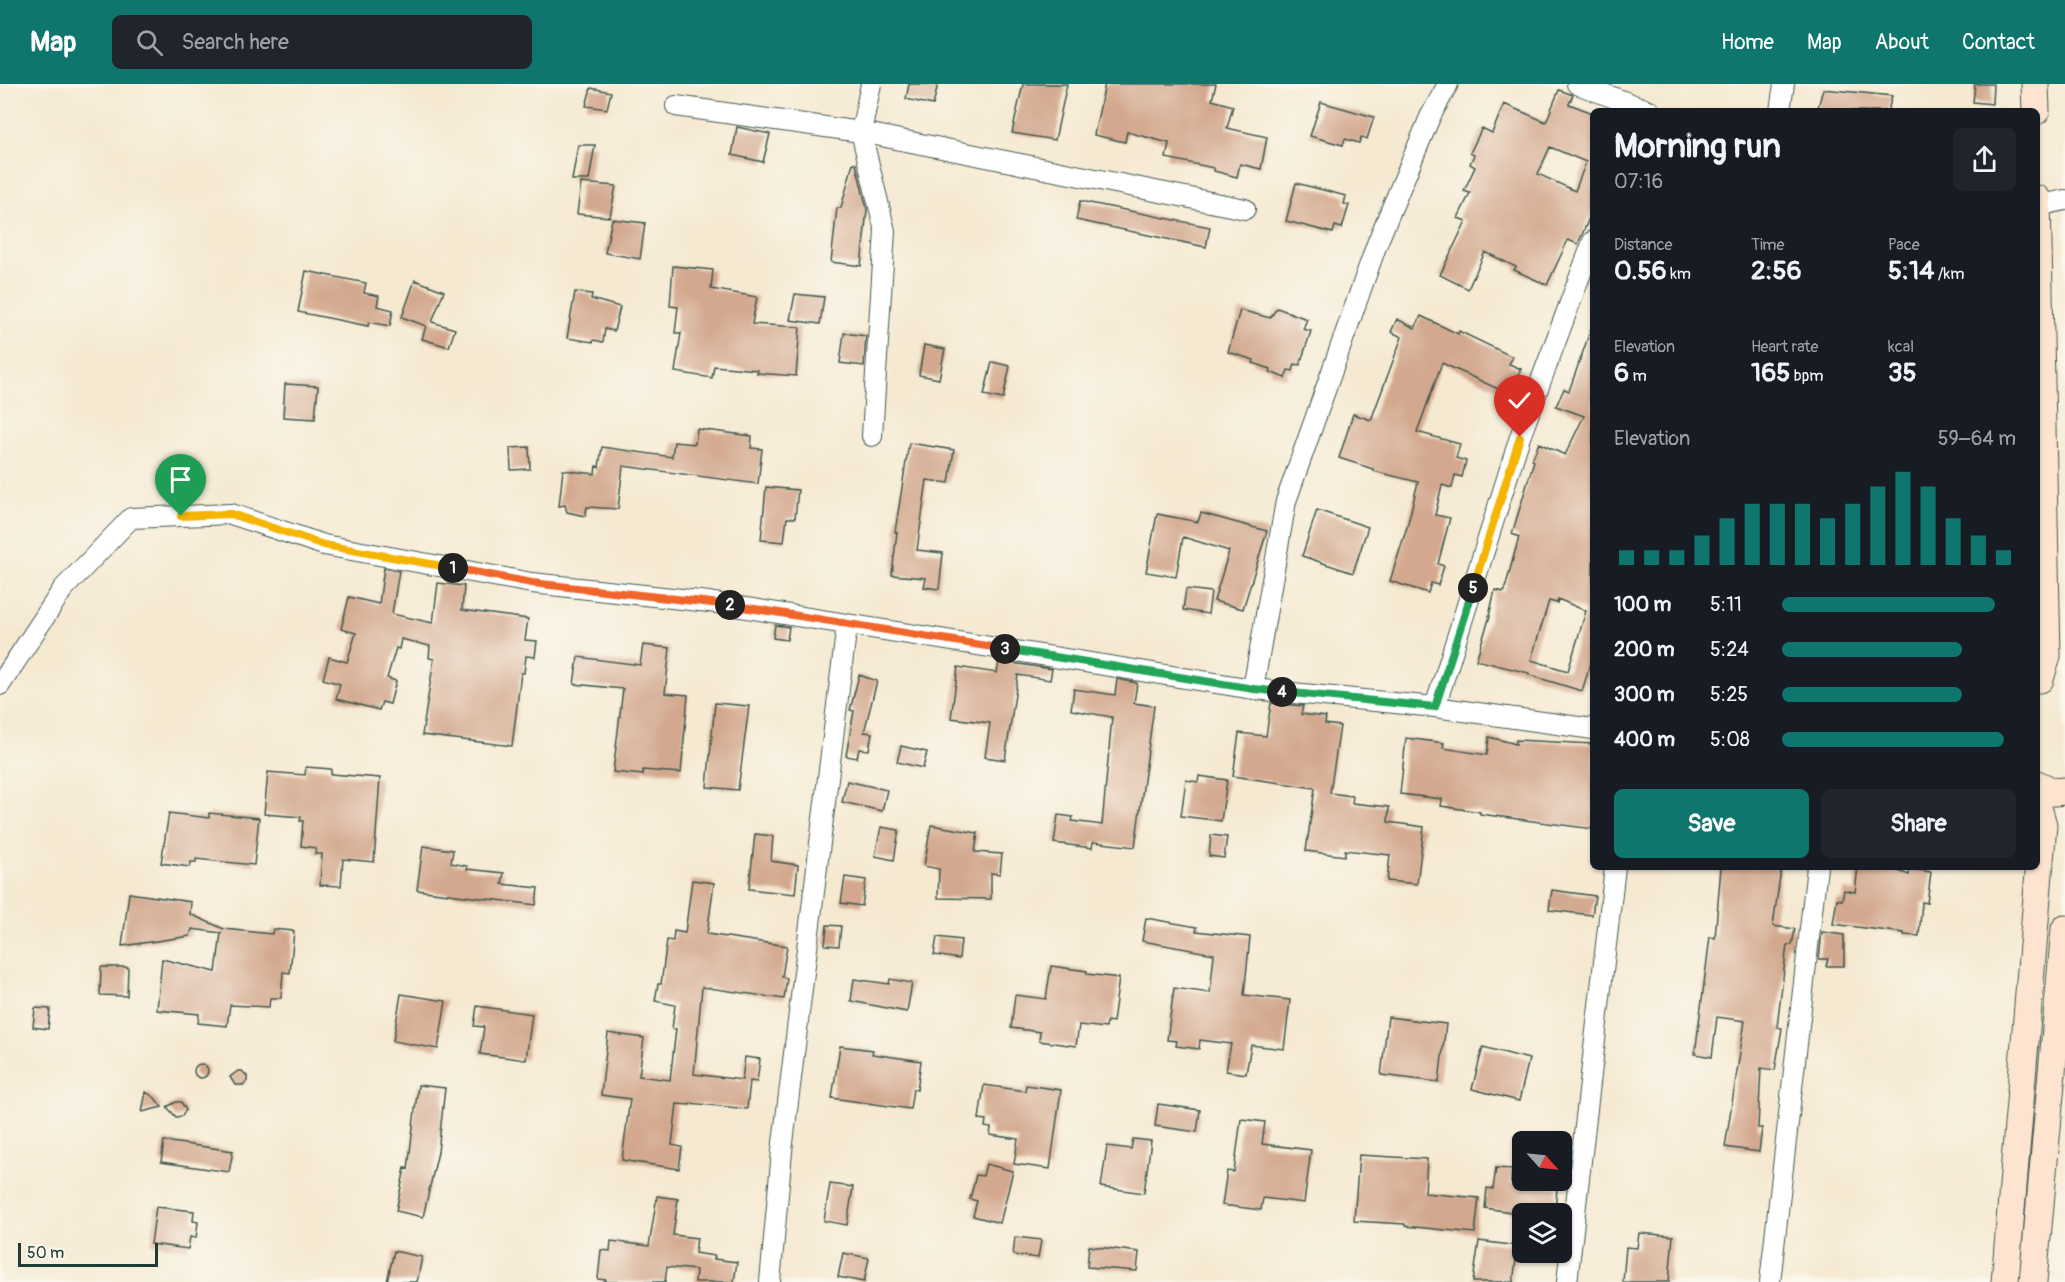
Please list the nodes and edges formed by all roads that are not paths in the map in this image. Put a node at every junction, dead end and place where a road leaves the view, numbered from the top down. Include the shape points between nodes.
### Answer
1 (871, 84) edge
2 (1448, 84) edge
3 (1577, 84) edge
4 (1784, 84) edge
5 (2035, 84) edge
6 (676, 106) dead end
7 (1640, 108) edge
8 (1780, 108) edge
9 (2036, 108) edge
10 (861, 132) junction
11 (2065, 200) edge
12 (2040, 205) edge
13 (1245, 209) dead end
14 (1590, 254) edge
15 (2040, 341) edge
16 (872, 436) dead end
17 (847, 624) junction
18 (2047, 677) edge
19 (0, 685) edge
20 (1254, 689) junction
21 (1435, 707) junction
22 (1590, 729) edge
23 (2040, 785) edge
24 (2065, 791) edge
25 (2040, 814) edge
26 (2040, 861) edge
27 (1615, 870) edge
28 (1817, 870) edge
29 (2039, 870) edge
30 (2065, 929) edge
31 (770, 1282) edge
32 (1567, 1282) edge
33 (1770, 1282) edge
34 (2005, 1282) edge
35 (2033, 1282) edge

1 - 10 street
2 - 20 street via 1430,117 1378,241 1286,501
3 - 7 street
4 - 8 street
5 - 9 main road
6 - 10 street
10 - 13 street
10 - 16 street via 885,231
11 - 12 street
14 - 21 street via 1520,437
15 - 18 main road
17 - 19 street via 709,602 532,583 324,545 231,514 130,518 63,589
17 - 20 street
17 - 31 street via 782,1151
20 - 21 street
21 - 22 street
23 - 24 main road via 2054,792
25 - 26 main road via 2043,825
27 - 32 street
28 - 33 street
29 - 34 main road
30 - 35 main road

